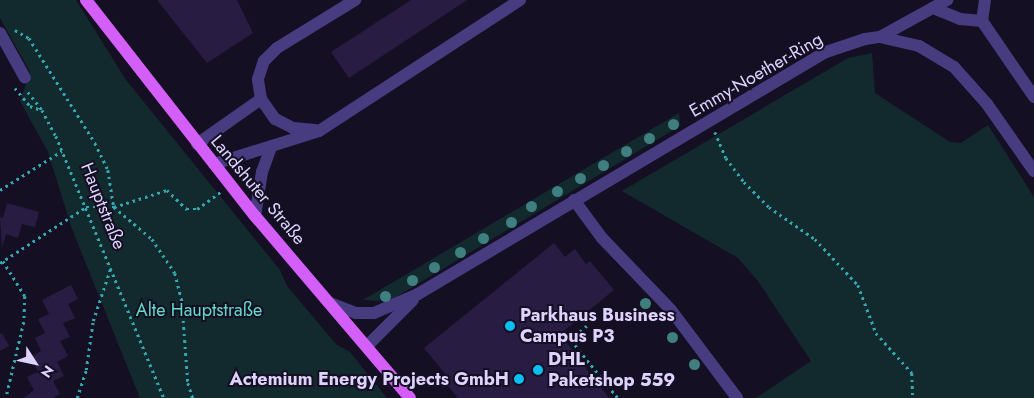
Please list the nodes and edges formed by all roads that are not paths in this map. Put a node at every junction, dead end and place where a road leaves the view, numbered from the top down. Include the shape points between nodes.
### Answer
1 (86, 0) edge
2 (354, 0) edge
3 (520, 0) edge
4 (947, 0) edge
5 (984, 0) edge
6 (933, 8) junction
7 (982, 21) junction
8 (3, 31) edge
9 (880, 37) junction
10 (25, 78) road end
11 (1034, 96) edge
12 (261, 99) junction
13 (319, 131) junction
14 (197, 144) junction
15 (271, 147) junction
16 (214, 164) junction
17 (1034, 171) edge
18 (574, 200) junction
19 (255, 216) junction
20 (418, 294) junction
21 (330, 303) junction
22 (367, 346) junction
23 (410, 398) edge
24 (737, 398) edge

1 - 14 main road, Landshuter Straße
2 - 12 street via 277,48 264,61 258,79
3 - 13 street
4 - 6 street
5 - 7 street
6 - 7 street via 960,19
6 - 9 street
7 - 11 street
8 - 10 street
9 - 17 street, Emmy-Noether-Ring via 919,46 954,67 987,104
9 - 18 street, Emmy-Noether-Ring via 826,52
12 - 13 street via 275,119 293,128
12 - 14 street
13 - 15 street
14 - 16 main road, Landshuter Straße
15 - 16 street
15 - 19 street via 262,172
16 - 19 main road, Landshuter Straße
18 - 20 street, Emmy-Noether-Ring
18 - 24 street via 602,238 668,306
19 - 21 main road, Landshuter Straße
20 - 21 street, Emmy-Noether-Ring via 374,313 356,313
20 - 22 street, Emmy-Noether-Ring
21 - 22 main road, Landshuter Straße
22 - 23 main road, Landshuter Straße

